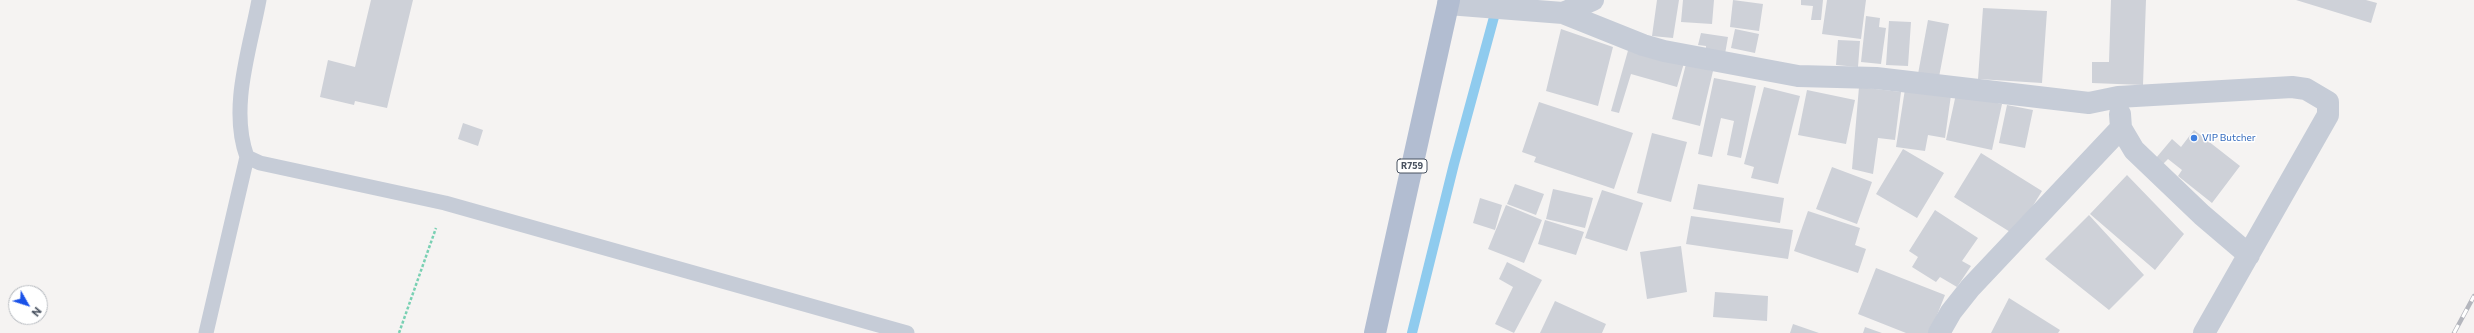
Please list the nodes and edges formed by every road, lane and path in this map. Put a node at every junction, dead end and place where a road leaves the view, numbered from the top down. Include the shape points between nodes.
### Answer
1 (259, 0) edge
2 (1593, 0) edge
3 (1449, 2) edge
4 (1512, 4) edge
5 (1564, 13) junction
6 (2118, 97) junction
7 (2121, 128) junction
8 (247, 157) junction
9 (445, 203) junction
10 (2248, 255) junction
11 (206, 333) edge
12 (399, 333) edge
13 (907, 333) edge
14 (1375, 333) edge
15 (1939, 333) edge
16 (2204, 333) edge

1 - 8 lane via 242,90 240,127
2 - 5 street
3 - 4 street
3 - 14 main road, R759
4 - 5 street
5 - 6 street via 1664,51 1798,76 1876,78 2089,102
6 - 7 street
6 - 10 street via 2292,87 2306,89 2328,102 2328,115
7 - 10 street via 2134,150
7 - 15 street via 1970,288 1951,312
8 - 9 lane via 274,167
8 - 11 lane
9 - 12 path
9 - 13 lane
10 - 16 street

